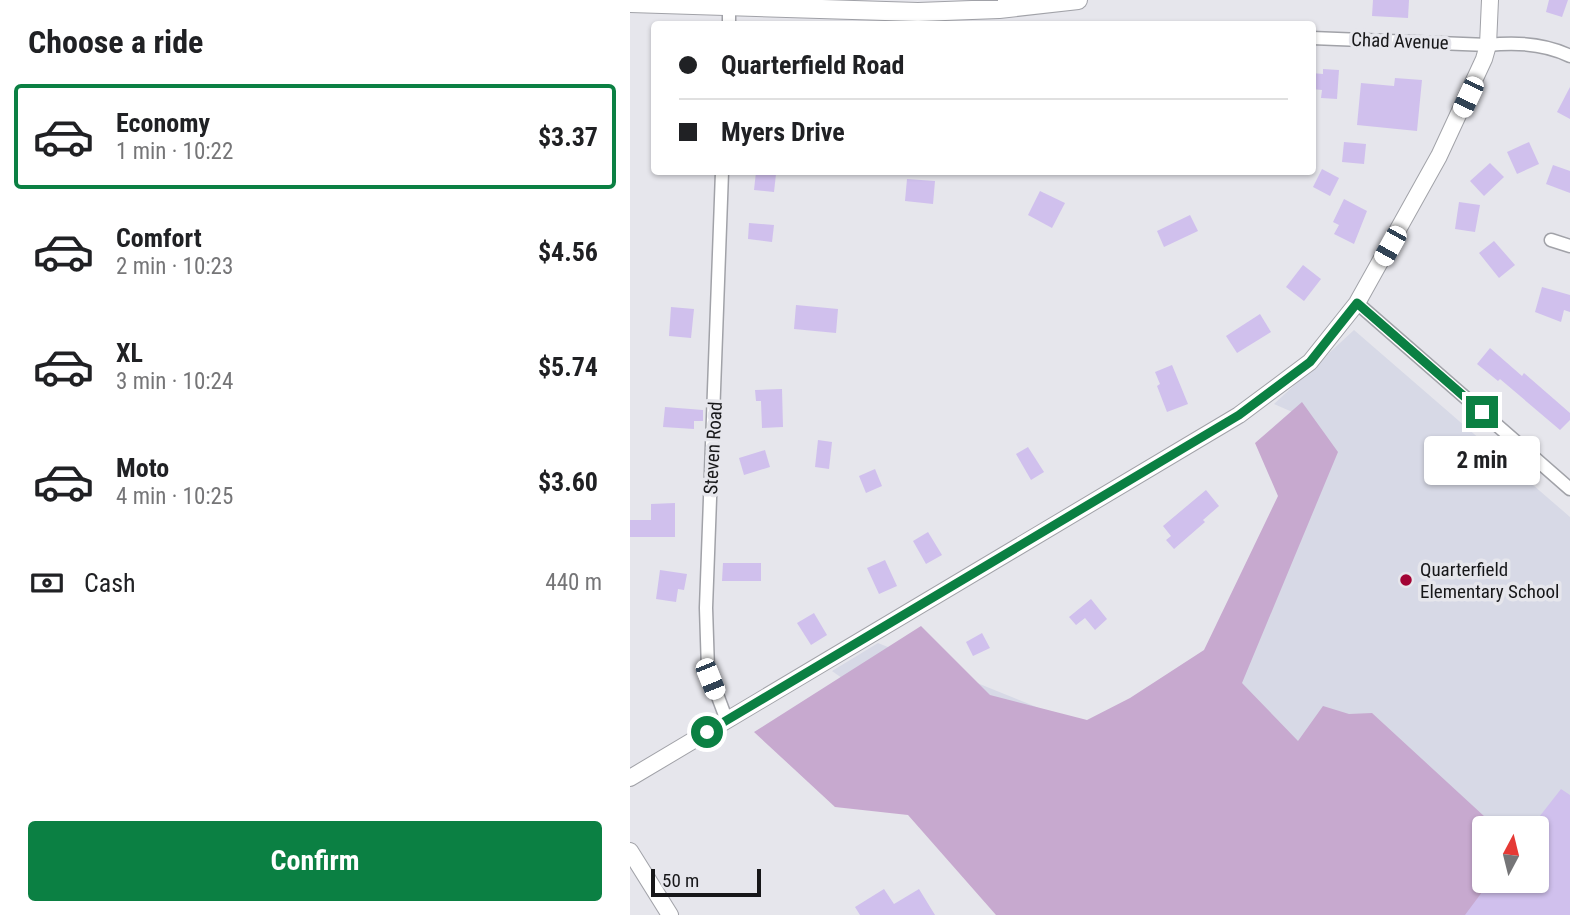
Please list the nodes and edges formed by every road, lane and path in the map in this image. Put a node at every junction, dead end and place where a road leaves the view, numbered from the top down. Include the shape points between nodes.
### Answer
1 (1078, 0) edge
2 (1490, 0) edge
3 (630, 3) edge
4 (730, 6) junction
5 (729, 21) edge
6 (1316, 38) edge
7 (1488, 45) junction
8 (1570, 56) edge
9 (722, 175) edge
10 (1552, 240) dead end
11 (1570, 246) edge
12 (1357, 303) junction
13 (1570, 489) edge
14 (727, 720) junction
15 (630, 778) edge
16 (630, 850) edge
17 (670, 915) edge

1 - 4 main road via 918,12
2 - 7 street
3 - 4 main road
4 - 5 street
6 - 7 street, Chad Avenue
7 - 8 street, Chad Avenue via 1536,45
7 - 12 street via 1439,156
9 - 14 street, Steven Road via 706,608 708,670
10 - 11 street
12 - 13 street
12 - 14 street via 1310,362 1239,415
14 - 15 street
16 - 17 street

